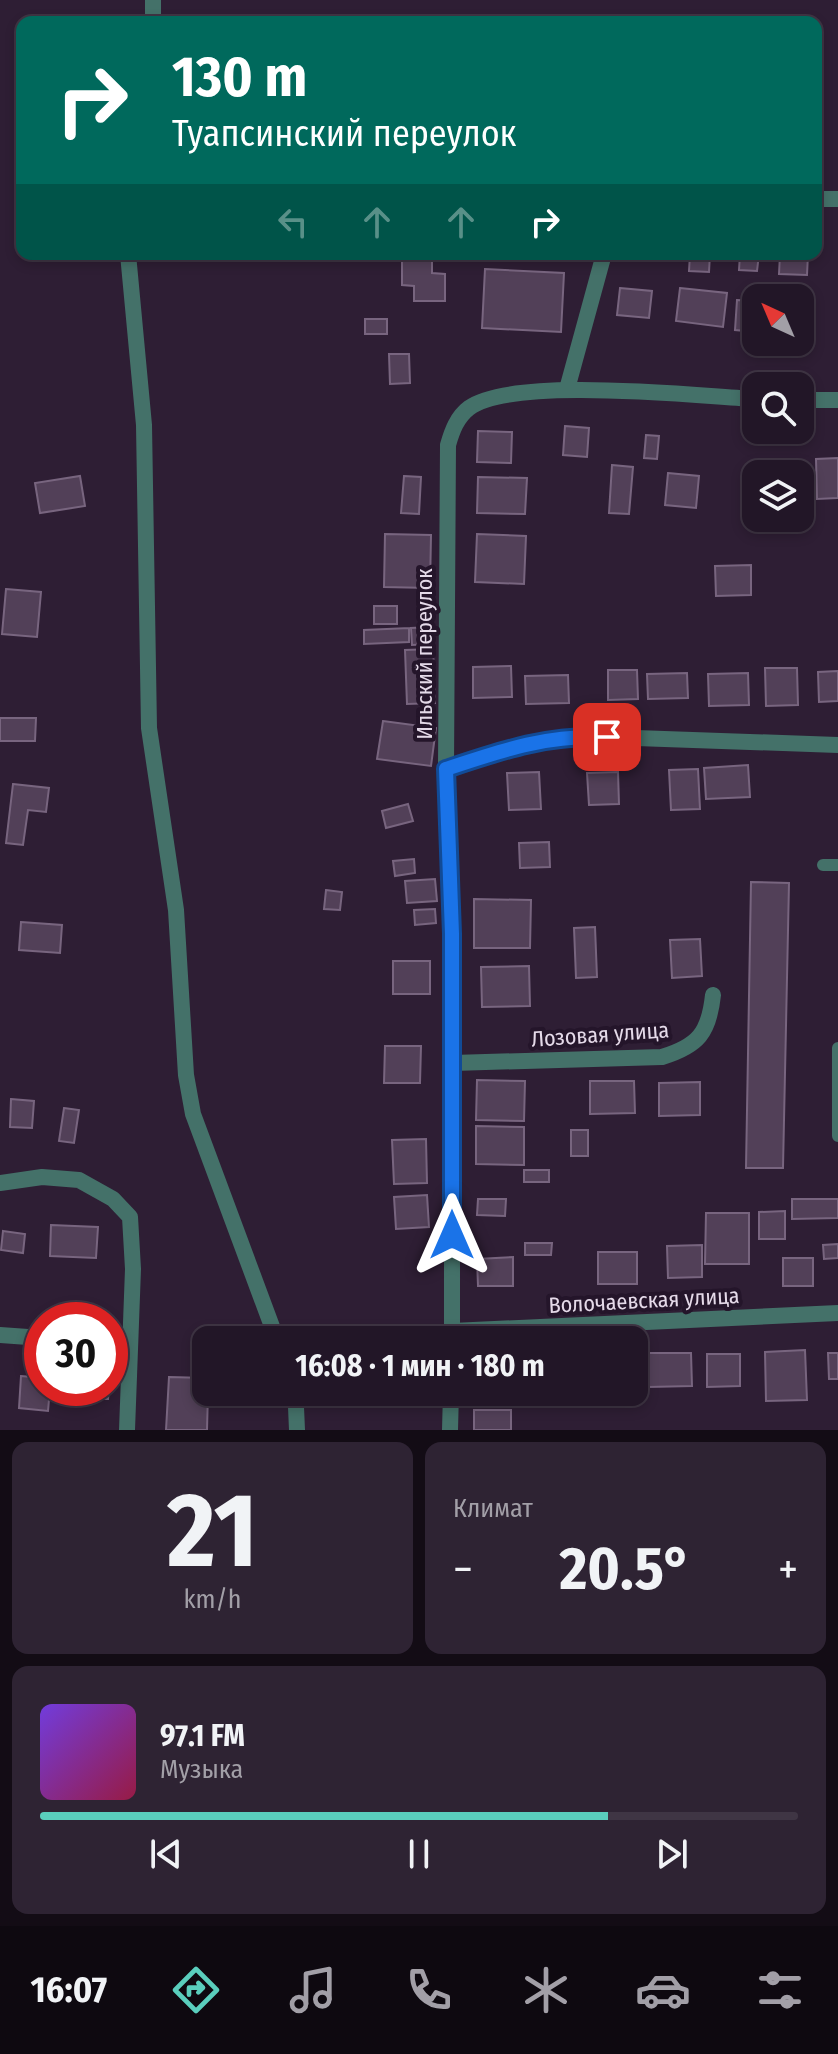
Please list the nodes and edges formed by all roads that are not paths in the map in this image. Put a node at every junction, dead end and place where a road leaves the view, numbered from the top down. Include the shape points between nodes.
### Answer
1 (129, 260) edge
2 (602, 260) edge
3 (567, 389) junction
4 (742, 398) edge
5 (814, 400) edge
6 (838, 400) edge
7 (838, 745) edge
8 (446, 769) junction
9 (823, 865) dead end
10 (838, 865) edge
11 (713, 995) dead end
12 (838, 1048) edge
13 (453, 1063) junction
14 (838, 1136) edge
15 (0, 1183) edge
16 (838, 1313) edge
17 (272, 1326) edge
18 (452, 1326) edge
19 (620, 1326) edge
20 (0, 1335) edge
21 (24, 1337) edge
22 (130, 1343) joint
23 (296, 1406) edge
24 (451, 1406) edge
25 (127, 1430) edge
26 (297, 1430) edge
27 (450, 1430) edge

1 - 17 street via 144,425 149,728 176,910 186,1075 193,1114
2 - 3 street
3 - 4 street, Ильский переулок
3 - 8 street, Ильский переулок via 484,400 454,425 448,445
5 - 6 street
7 - 8 street via 579,736 509,748
8 - 13 street, Ильский переулок
9 - 10 lane
11 - 13 street, Лозовая улица via 702,1034 685,1050 662,1057
12 - 14 lane
13 - 18 street, Ильский переулок
15 - 22 street via 42,1177 79,1180 113,1199 130,1217
16 - 19 street, Волочаевская улица
20 - 21 street
22 - 25 street
23 - 26 street
24 - 27 street

